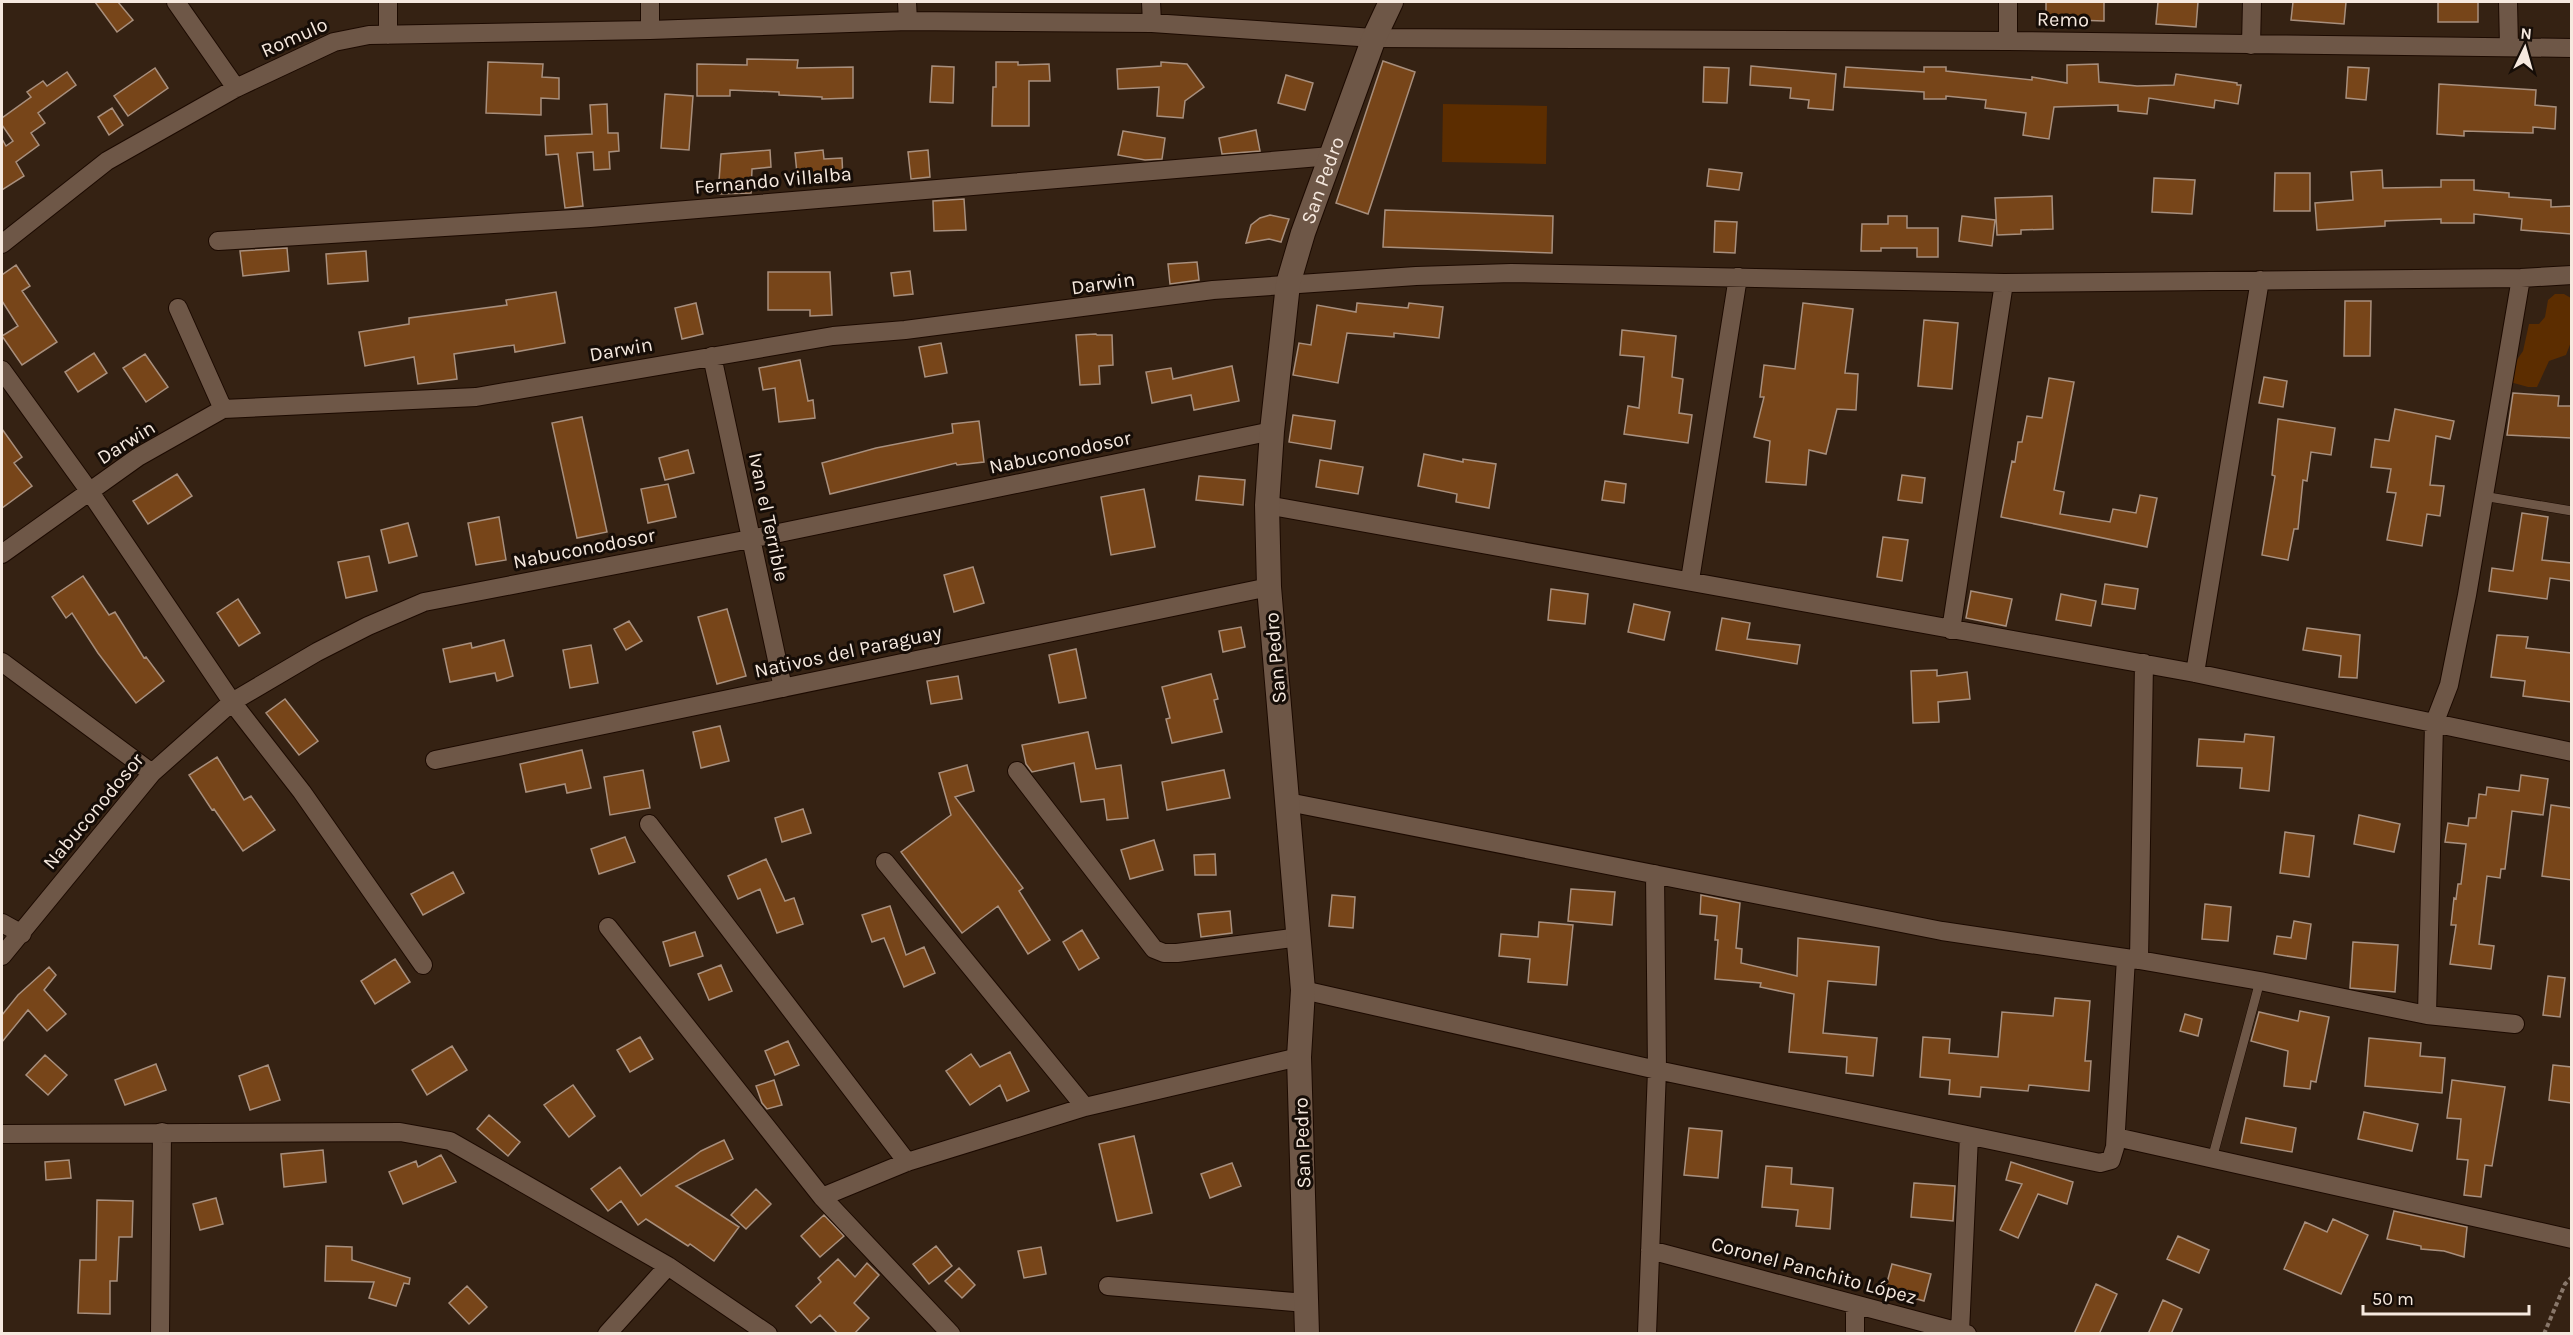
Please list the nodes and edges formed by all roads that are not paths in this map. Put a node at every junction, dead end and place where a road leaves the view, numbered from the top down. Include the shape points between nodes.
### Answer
1 (176, 2) edge
2 (388, 2) edge
3 (650, 2) edge
4 (907, 2) edge
5 (1151, 2) edge
6 (1391, 2) edge
7 (2008, 2) edge
8 (2252, 2) edge
9 (2508, 2) edge
10 (908, 21) junction
11 (1152, 23) junction
12 (650, 30) junction
13 (388, 35) junction
14 (1374, 38) junction
15 (2008, 41) junction
16 (2251, 45) junction
17 (2509, 47) junction
18 (2571, 48) edge
19 (236, 88) junction
20 (1331, 156) junction
21 (218, 241) dead end
22 (2, 244) edge
23 (2571, 275) edge
24 (1738, 277) junction
25 (2521, 279) junction
26 (2260, 280) junction
27 (2004, 283) junction
28 (1288, 284) junction
29 (178, 309) dead end
30 (712, 356) junction
31 (2, 370) edge
32 (222, 409) junction
33 (1272, 431) junction
34 (90, 492) junction
35 (2483, 496) junction
36 (1267, 505) junction
37 (2571, 511) edge
38 (750, 539) junction
39 (2, 554) edge
40 (1690, 580) junction
41 (1269, 587) junction
42 (1951, 630) junction
43 (2, 662) edge
44 (2144, 663) junction
45 (2195, 673) junction
46 (783, 688) junction
47 (232, 702) junction
48 (2434, 724) junction
49 (2571, 752) edge
50 (435, 760) dead end
51 (1017, 771) dead end
52 (152, 773) junction
53 (1288, 802) junction
54 (649, 824) dead end
55 (885, 862) dead end
56 (1655, 874) junction
57 (2, 923) edge
58 (608, 927) dead end
59 (22, 934) junction
60 (1300, 937) junction
61 (2, 956) edge
62 (2132, 959) junction
63 (423, 964) dead end
64 (2260, 981) junction
65 (1303, 990) junction
66 (2427, 1015) junction
67 (2515, 1024) dead end
68 (1299, 1057) junction
69 (1657, 1070) junction
70 (1085, 1107) junction
71 (162, 1132) junction
72 (2, 1134) edge
73 (1969, 1136) junction
74 (2116, 1137) junction
75 (2212, 1159) junction
76 (906, 1162) junction
77 (822, 1197) junction
78 (2571, 1239) edge
79 (1650, 1250) junction
80 (668, 1266) junction
81 (1108, 1286) dead end
82 (1306, 1303) junction
83 (1856, 1305) junction
84 (1963, 1333) edge
85 (160, 1334) edge
86 (607, 1334) edge
87 (768, 1334) edge
88 (951, 1334) edge
89 (1307, 1334) edge
90 (1647, 1334) edge
91 (1855, 1334) edge

1 - 19 street
2 - 13 street
3 - 12 street
4 - 10 street
5 - 11 street
6 - 14 main road, San Pedro
7 - 15 street
8 - 16 street
9 - 17 street
10 - 11 street, Romulo
10 - 12 street, Romulo
11 - 14 street, Romulo
12 - 13 street, Romulo
13 - 19 street, Romulo via 334,42
14 - 15 street, Remo
14 - 20 main road, San Pedro
15 - 16 street, Remo
16 - 17 street, Remo
17 - 18 street, Remo
19 - 22 street, Romulo via 107,161
20 - 21 street, Fernando Villalba via 590,218
20 - 28 main road, San Pedro
23 - 25 street, Darwin
24 - 27 street, Darwin
24 - 28 street, Darwin via 1511,273
24 - 40 street
25 - 26 street, Darwin
25 - 35 street
26 - 27 street, Darwin
26 - 45 street
27 - 42 street
28 - 30 street, Darwin via 833,336
28 - 33 main road, San Pedro
29 - 32 street
30 - 32 street, Darwin via 476,397
30 - 38 street, Ivan el Terrible
31 - 34 street
32 - 34 street, Darwin via 138,457
33 - 36 main road, San Pedro
33 - 38 street, Nabuconodosor
34 - 39 street, Darwin
34 - 47 street
35 - 37 lane
35 - 48 street via 2449,685
36 - 40 street
36 - 41 main road, San Pedro
38 - 46 street, Ivan el Terrible
38 - 47 street, Nabuconodosor via 424,602 317,652
40 - 42 street
41 - 46 street, Nativos del Paraguay
41 - 53 main road, San Pedro
42 - 44 street
43 - 52 street
44 - 45 street
44 - 62 street
45 - 48 street
46 - 50 street, Nativos del Paraguay
47 - 52 street, Nabuconodosor
47 - 63 street via 302,792
48 - 49 street
48 - 66 street
51 - 60 street via 1154,949 1177,953
52 - 59 street, Nabuconodosor
53 - 56 street
53 - 60 main road, San Pedro
54 - 76 street
55 - 70 street
56 - 62 street via 1942,931
56 - 69 street
57 - 59 street
58 - 77 street
59 - 61 street, Nabuconodosor
60 - 65 main road, San Pedro
62 - 64 street
62 - 74 street
64 - 66 street
64 - 75 lane
65 - 68 main road, San Pedro
65 - 69 street
66 - 67 street
68 - 70 street
68 - 82 main road, San Pedro
69 - 73 street
69 - 79 street
70 - 76 street
71 - 72 street
71 - 80 street via 400,1132 450,1141
71 - 85 street
73 - 74 street via 2100,1163 2111,1160
73 - 84 street
74 - 75 street
75 - 78 street
76 - 77 street
77 - 88 street
79 - 83 street, Coronel Panchito López
79 - 90 street
80 - 86 street
80 - 87 street
81 - 82 street
82 - 89 main road, San Pedro
83 - 84 street, Coronel Panchito López
83 - 91 street

